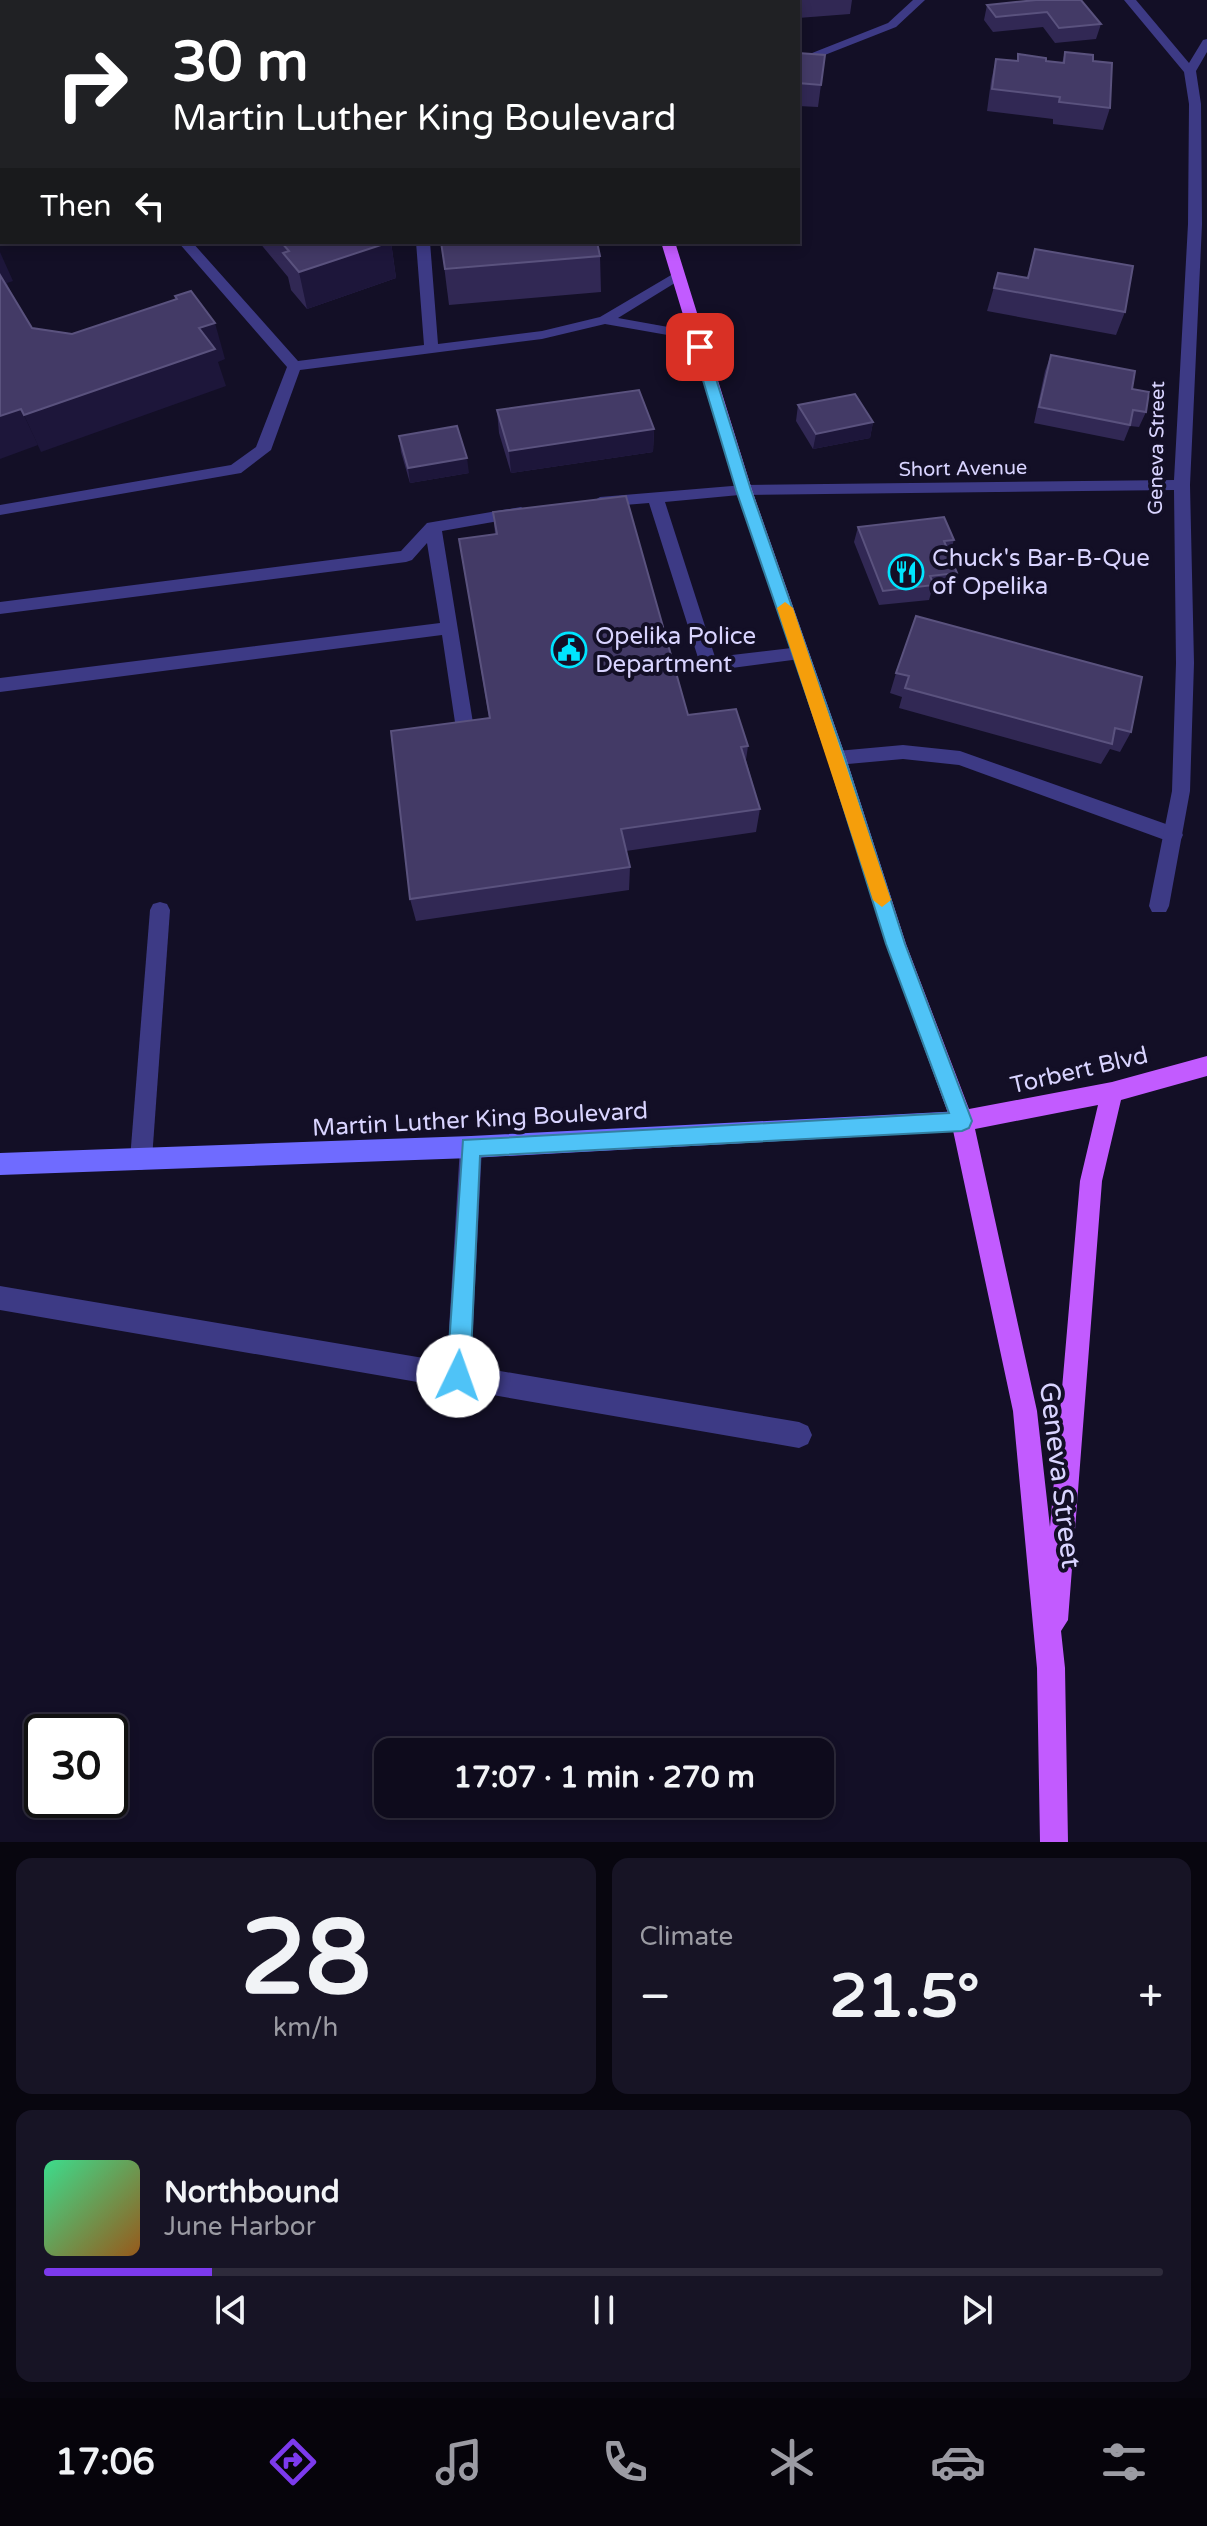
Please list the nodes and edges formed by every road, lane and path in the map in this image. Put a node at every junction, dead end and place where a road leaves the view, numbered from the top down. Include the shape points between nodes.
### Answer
1 (919, 0) edge
2 (1130, 0) edge
3 (1207, 42) edge
4 (800, 58) edge
5 (1190, 71) junction
6 (1201, 224) edge
7 (187, 244) edge
8 (423, 244) edge
9 (669, 244) edge
10 (678, 275) junction
11 (1200, 296) edge
12 (605, 320) junction
13 (696, 336) junction
14 (431, 348) junction
15 (294, 366) junction
16 (1182, 485) junction
17 (744, 490) junction
18 (655, 497) junction
19 (580, 504) edge
20 (0, 510) edge
21 (535, 510) edge
22 (433, 527) junction
23 (0, 608) edge
24 (449, 628) junction
25 (800, 653) junction
26 (0, 685) edge
27 (465, 729) edge
28 (837, 758) junction
29 (1173, 835) junction
30 (1159, 906) dead end
31 (160, 910) dead end
32 (1207, 1066) edge
33 (1112, 1092) junction
34 (962, 1121) junction
35 (471, 1147) junction
36 (141, 1159) junction
37 (0, 1164) edge
38 (0, 1298) edge
39 (458, 1376) junction
40 (799, 1435) dead end
41 (1051, 1668) junction
42 (1054, 1842) edge

1 - 4 street via 892,25
2 - 5 street
3 - 5 street
5 - 6 street, Geneva Street
6 - 11 street, Geneva Street
7 - 15 street
8 - 14 street
9 - 10 main road, Geneva Street
10 - 12 street
10 - 13 main road, Geneva Street
11 - 16 street, Geneva Street
12 - 13 street
12 - 14 street via 542,335
13 - 17 main road, Geneva Street
14 - 15 street
15 - 20 street via 263,450 235,469
16 - 17 street, Short Avenue
16 - 29 street, Geneva Street via 1184,711 1181,791
17 - 18 street, Short Avenue
17 - 25 main road, Geneva Street
18 - 19 street, Short Avenue
18 - 25 street via 709,664
21 - 22 street
22 - 23 street via 406,556
22 - 24 street
24 - 26 street
24 - 27 street
25 - 28 main road, Geneva Street
28 - 29 street via 903,752 960,758
28 - 34 main road, Geneva Street via 896,944
29 - 30 street, Geneva Street
31 - 36 street
32 - 33 main road, Torbert Blvd
33 - 34 main road, Torbert Blvd
33 - 41 main road via 1091,1181
34 - 35 main road, Martin Luther King Boulevard
34 - 41 main road, Geneva Street via 1025,1411
35 - 36 main road, Martin Luther King Boulevard
35 - 39 street
36 - 37 main road, Martin Luther King Boulevard
38 - 39 street
39 - 40 street
41 - 42 main road, Geneva Street

